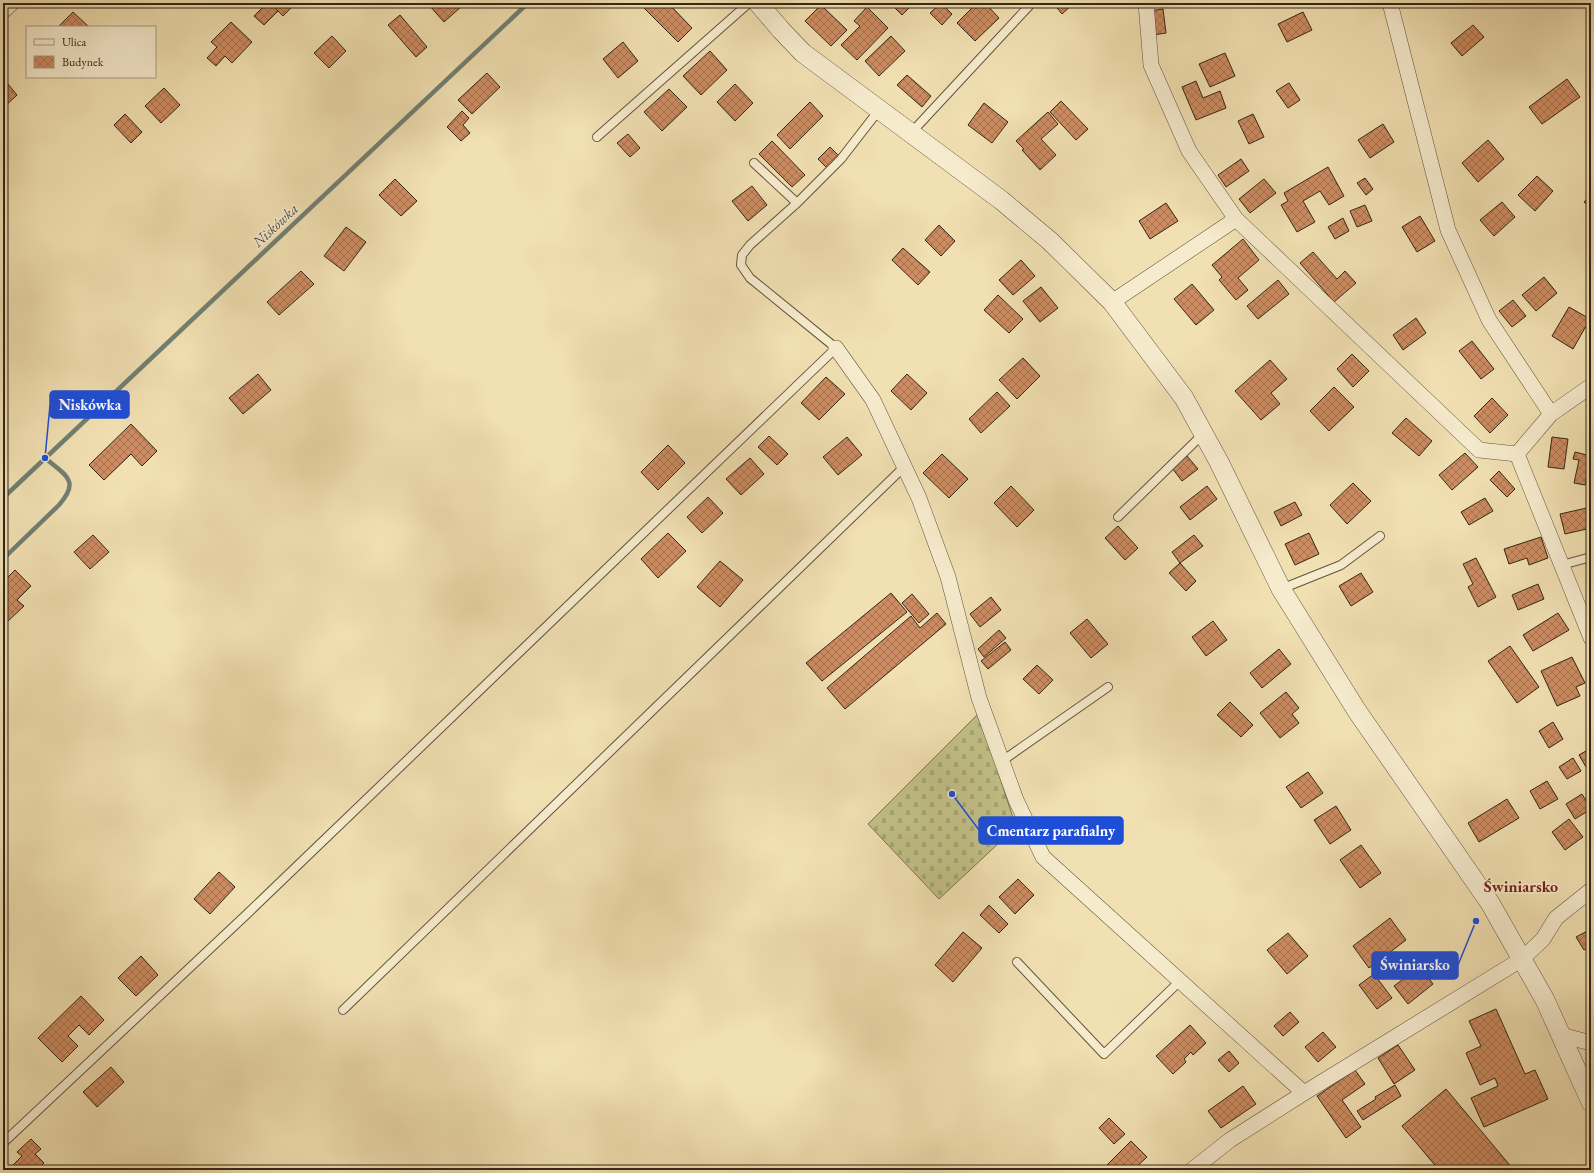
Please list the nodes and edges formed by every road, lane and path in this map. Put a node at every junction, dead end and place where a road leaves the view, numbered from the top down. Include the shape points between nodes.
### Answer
1 (12, 3) edge
2 (749, 3) edge
3 (758, 3) edge
4 (1146, 3) edge
5 (1390, 3) edge
6 (1029, 6) dead end
7 (3, 11) edge
8 (879, 110) junction
9 (910, 134) junction
10 (597, 137) dead end
11 (754, 163) dead end
12 (797, 203) junction
13 (1236, 219) junction
14 (1112, 302) junction
15 (836, 348) junction
16 (1591, 386) edge
17 (1551, 414) junction
18 (1204, 434) junction
19 (1517, 454) junction
20 (904, 467) junction
21 (1118, 517) dead end
22 (1380, 536) dead end
23 (1591, 557) edge
24 (1562, 565) junction
25 (1281, 589) junction
26 (1591, 638) edge
27 (1108, 687) dead end
28 (1002, 761) junction
29 (1591, 890) edge
30 (1522, 959) junction
31 (1017, 962) dead end
32 (1180, 981) junction
33 (343, 1010) dead end
34 (1561, 1036) junction
35 (1591, 1044) edge
36 (1304, 1093) junction
37 (1591, 1102) edge
38 (3, 1143) edge
39 (1192, 1170) edge

1 - 7 street
2 - 10 lane
3 - 8 street via 803,53
4 - 13 street via 1151,65 1189,151
5 - 17 street via 1448,230 1489,320
6 - 9 lane
8 - 9 street
8 - 12 lane via 841,159
9 - 14 street via 1001,200 1044,236
11 - 12 lane
12 - 15 lane via 750,245 742,255 742,265 759,286
13 - 14 street
13 - 19 street via 1479,450
14 - 18 street via 1184,398
15 - 20 street via 873,400
15 - 38 lane via 259,903
16 - 17 street
17 - 19 street
18 - 21 lane
18 - 25 street
19 - 24 street
20 - 28 street via 948,577 979,698
20 - 33 lane
22 - 25 lane via 1341,565
23 - 24 lane
24 - 26 street
25 - 30 street via 1357,711 1490,903
27 - 28 lane
28 - 32 street via 1016,800 1043,858
29 - 30 street via 1556,918 1543,939
30 - 34 street
30 - 36 street
31 - 32 lane via 1104,1054
32 - 36 street
34 - 35 street
34 - 37 street
36 - 39 street via 1230,1140

